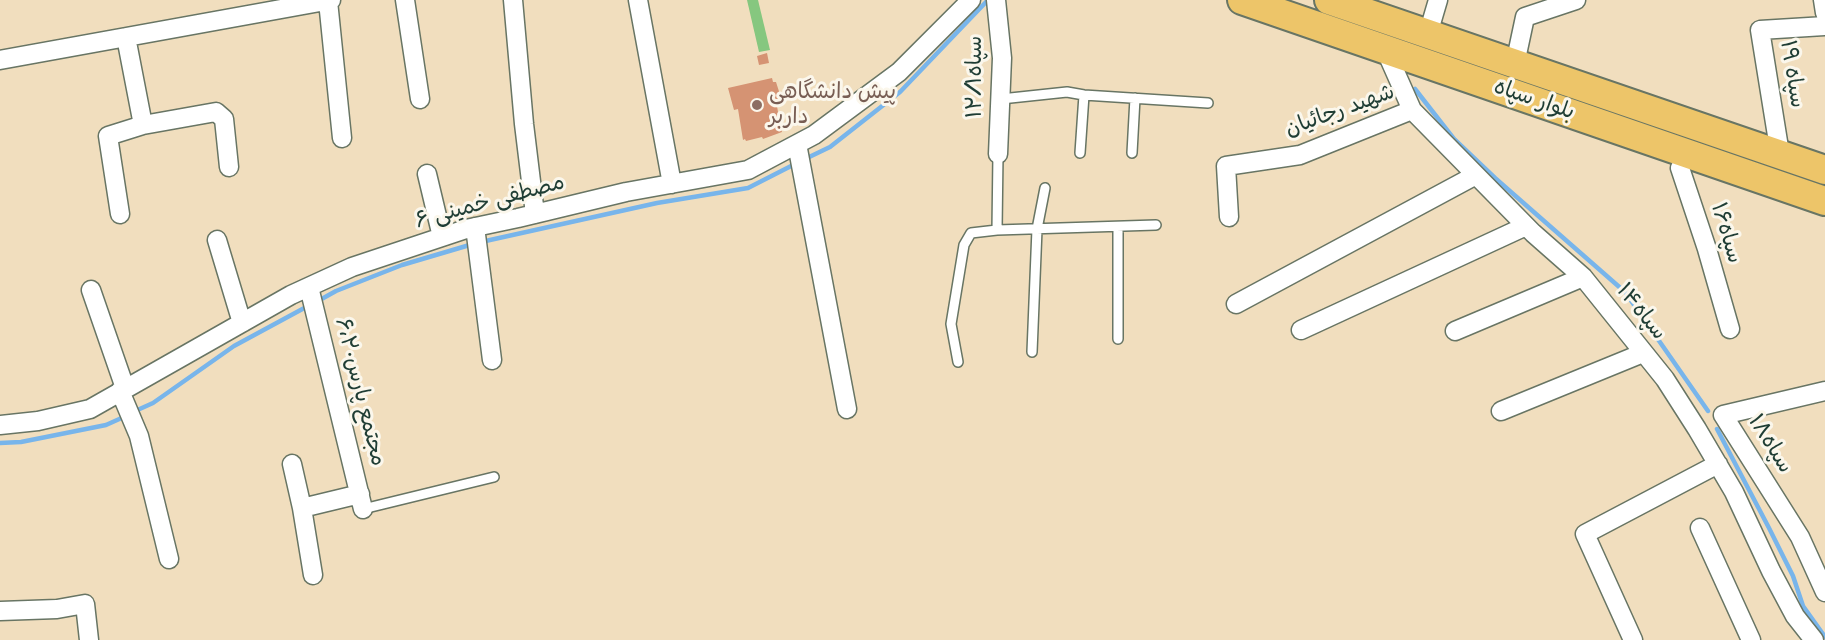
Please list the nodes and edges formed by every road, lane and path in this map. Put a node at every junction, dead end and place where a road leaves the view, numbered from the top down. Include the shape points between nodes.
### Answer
1 (329, 0) edge
2 (405, 0) edge
3 (513, 0) edge
4 (638, 0) edge
5 (971, 0) edge
6 (996, 0) edge
7 (1242, 0) edge
8 (1329, 0) edge
9 (1437, 0) edge
10 (1576, 0) edge
11 (1823, 0) edge
12 (262, 6) edge
13 (1825, 13) edge
14 (1825, 26) edge
15 (1428, 34) junction
16 (126, 37) junction
17 (1385, 49) junction
18 (0, 60) edge
19 (1515, 64) junction
20 (1084, 95) junction
21 (1135, 98) junction
22 (420, 99) dead end
23 (1001, 99) junction
24 (1208, 103) dead end
25 (1412, 110) junction
26 (143, 125) junction
27 (342, 138) dead end
28 (797, 144) junction
29 (1080, 153) dead end
30 (1132, 153) dead end
31 (998, 154) joint
32 (1689, 154) junction
33 (1780, 154) junction
34 (229, 167) dead end
35 (1825, 170) edge
36 (428, 174) dead end
37 (1476, 175) junction
38 (672, 184) junction
39 (1044, 188) dead end
40 (1825, 201) edge
41 (120, 214) dead end
42 (535, 214) junction
43 (1230, 217) dead end
44 (1156, 225) dead end
45 (1118, 226) junction
46 (1526, 226) junction
47 (475, 227) junction
48 (1037, 229) junction
49 (998, 230) junction
50 (442, 237) junction
51 (217, 240) dead end
52 (1583, 277) junction
53 (309, 287) junction
54 (91, 290) dead end
55 (1236, 304) dead end
56 (242, 323) junction
57 (1730, 329) dead end
58 (1301, 330) dead end
59 (1455, 331) dead end
60 (1118, 339) dead end
61 (1032, 352) dead end
62 (1643, 352) junction
63 (492, 360) dead end
64 (958, 362) dead end
65 (123, 390) junction
66 (1825, 391) edge
67 (847, 409) dead end
68 (1502, 411) dead end
69 (1723, 415) junction
70 (0, 425) edge
71 (1697, 429) junction
72 (292, 464) dead end
73 (1718, 464) junction
74 (494, 477) dead end
75 (361, 501) junction
76 (302, 508) junction
77 (1700, 528) dead end
78 (169, 559) dead end
79 (313, 575) dead end
80 (1825, 592) edge
81 (0, 611) edge
82 (89, 640) edge
83 (1633, 640) edge
84 (1751, 640) edge
85 (1814, 640) edge

1 - 12 street
1 - 27 street
2 - 22 street
3 - 42 street
4 - 38 street
5 - 28 street, مصطفی خمینی ۶ via 899,72
6 - 23 street, سپاه۱۲/۱ via 1002,58
7 - 17 main road, بلوار سپاه
8 - 15 main road, بلوار سپاه
9 - 15 street
10 - 19 street via 1525,17
11 - 13 street
12 - 16 street
14 - 33 street, سپاه ۱۹ via 1760,30
15 - 19 main road, بلوار سپاه
16 - 18 street
16 - 26 street
17 - 25 street, سپاه۱۴
17 - 32 main road, بلوار سپاه
19 - 33 main road, بلوار سپاه
20 - 21 lane
20 - 23 lane via 1067,92
20 - 29 lane
21 - 24 lane
21 - 30 lane
23 - 31 street, سپاه۱۲/۱
25 - 37 street, سپاه۱۴
25 - 43 street, شهید رجائیان via 1300,155 1226,166
26 - 34 street via 216,112 224,119
26 - 41 street via 108,136
28 - 38 street, مصطفی خمینی ۶ via 748,170
28 - 67 street
31 - 49 lane
32 - 40 main road, بلوار سپاه
32 - 57 street, سپاه۱۶ via 1680,168
33 - 35 main road, بلوار سپاه
36 - 50 street
37 - 46 street, سپاه۱۴
37 - 55 street
38 - 42 street, مصطفی خمینی ۶
39 - 48 lane
42 - 47 street, مصطفی خمینی ۶
44 - 45 lane
45 - 48 lane
45 - 60 lane
46 - 52 street, سپاه۱۴
46 - 58 street
47 - 50 street, مصطفی خمینی ۶
47 - 63 street
48 - 49 lane
48 - 61 lane
49 - 64 lane via 971,233 964,245 951,324
50 - 53 street, مصطفی خمینی ۶ via 352,267
51 - 56 street
52 - 59 street
52 - 62 street, سپاه۱۴
53 - 56 street, مصطفی خمینی ۶
53 - 75 street, ۶،مجتمع پارس۲۰
54 - 65 street
56 - 65 street, مصطفی خمینی ۶
62 - 68 street
62 - 71 street, سپاه۱۴
65 - 70 street, مصطفی خمینی ۶ via 90,409
65 - 78 street via 139,436
66 - 69 street, سپاه۱۸
69 - 71 street
69 - 80 street, سپاه۱۸ via 1800,537
71 - 73 street, سپاه۱۴
72 - 76 street
73 - 83 street via 1586,534
73 - 85 street, سپاه۱۴ via 1795,616
74 - 75 lane
75 - 76 street
76 - 79 street
77 - 84 street
81 - 82 street via 85,604

